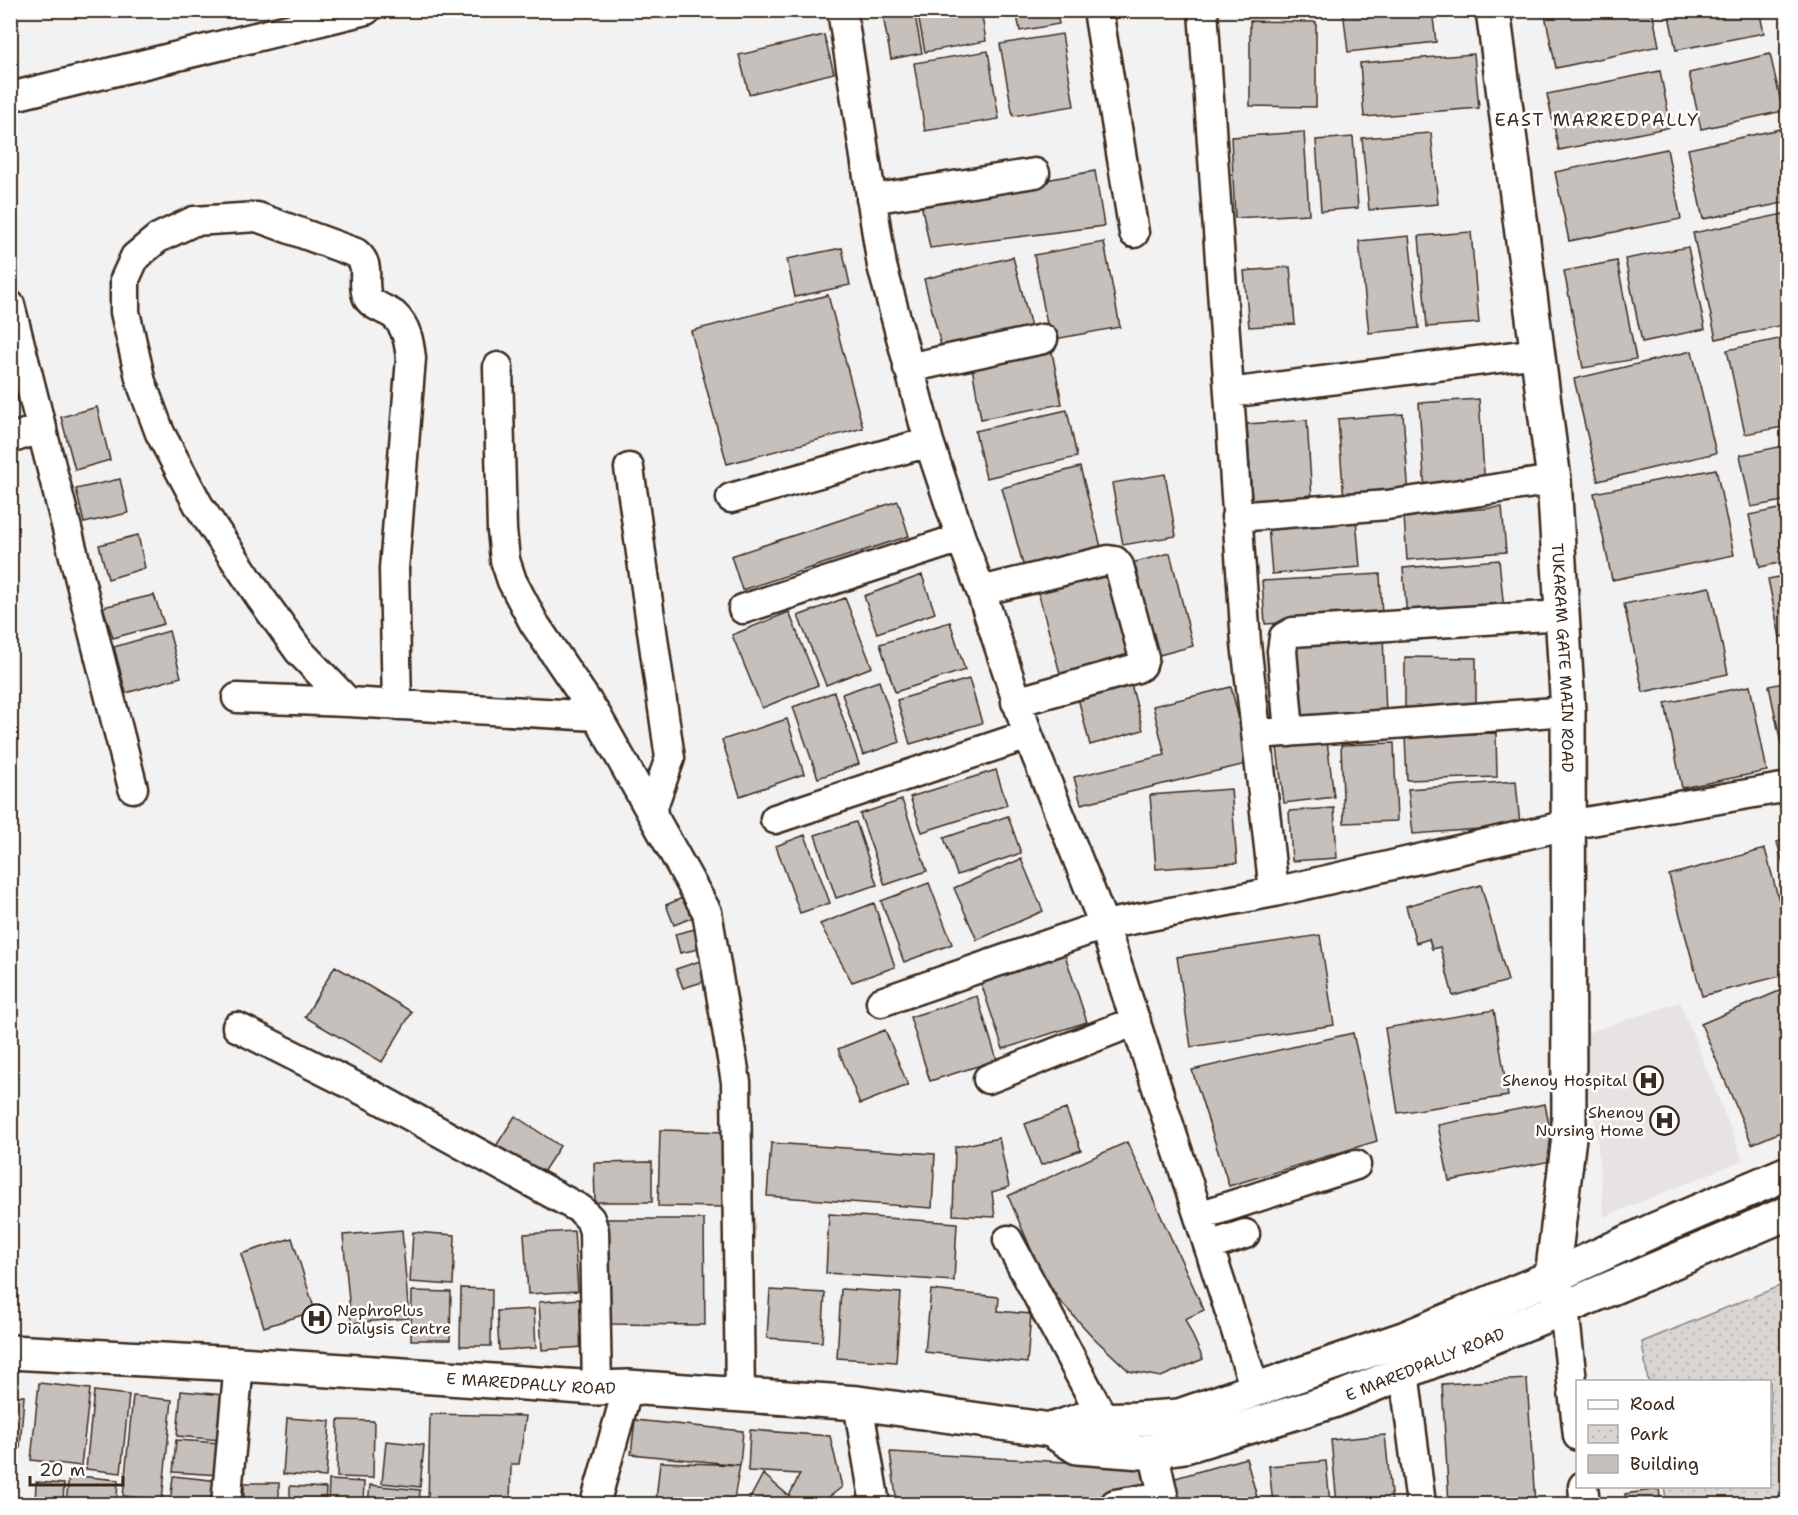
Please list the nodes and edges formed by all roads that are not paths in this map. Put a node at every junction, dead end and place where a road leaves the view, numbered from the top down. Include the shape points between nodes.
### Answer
1 (366, 10) edge
2 (842, 10) edge
3 (1098, 10) edge
4 (1203, 10) edge
5 (1493, 10) edge
6 (10, 97) edge
7 (1035, 173) dead end
8 (871, 199) junction
9 (1134, 233) dead end
10 (10, 305) edge
11 (1043, 339) dead end
12 (1538, 354) junction
13 (498, 367) dead end
14 (908, 368) junction
15 (1228, 393) junction
16 (42, 428) junction
17 (10, 439) edge
18 (929, 442) junction
19 (629, 468) dead end
20 (1554, 480) junction
21 (730, 498) dead end
22 (1236, 517) junction
23 (961, 538) junction
24 (981, 591) junction
25 (743, 609) dead end
26 (1563, 615) junction
27 (237, 698) dead end
28 (348, 702) junction
29 (1016, 702) junction
30 (397, 705) junction
31 (1568, 711) junction
32 (597, 716) junction
33 (1289, 732) junction
34 (1257, 734) junction
35 (1028, 735) junction
36 (1788, 787) edge
37 (133, 788) dead end
38 (651, 812) junction
39 (775, 819) dead end
40 (1568, 825) junction
41 (1274, 892) junction
42 (1104, 925) junction
43 (881, 1002) dead end
44 (1136, 1021) junction
45 (237, 1027) dead end
46 (988, 1079) dead end
47 (1356, 1165) dead end
48 (1788, 1173) edge
49 (1210, 1213) junction
50 (1788, 1213) edge
51 (1008, 1240) dead end
52 (1552, 1277) junction
53 (1564, 1308) junction
54 (10, 1352) edge
55 (239, 1364) junction
56 (1404, 1372) junction
57 (613, 1388) junction
58 (1256, 1389) junction
59 (740, 1395) junction
60 (858, 1403) junction
61 (1576, 1419) edge
62 (1104, 1420) junction
63 (1051, 1430) junction
64 (1154, 1450) junction
65 (1583, 1488) edge
66 (1164, 1500) edge
67 (226, 1504) edge
68 (595, 1504) edge
69 (875, 1504) edge
70 (1115, 1504) edge
71 (1421, 1504) edge
72 (1585, 1504) edge

1 - 6 street
2 - 8 street
3 - 9 street
4 - 15 street
5 - 12 main road, TUKARAM GATE MAIN ROAD
7 - 8 street
8 - 14 street via 882,266
10 - 16 street
11 - 14 street
12 - 15 street
12 - 20 main road, TUKARAM GATE MAIN ROAD
13 - 32 street via 505,560 534,623
14 - 18 street
15 - 22 street
16 - 17 street
16 - 37 street
18 - 21 street
18 - 23 street
19 - 38 street via 670,758
20 - 22 street via 1387,505
20 - 26 main road, TUKARAM GATE MAIN ROAD
22 - 34 street
23 - 24 street
23 - 25 street
24 - 29 street
24 - 29 street via 1108,560 1119,566 1144,658 1142,665
26 - 31 main road, TUKARAM GATE MAIN ROAD
26 - 33 street via 1293,632 1284,637 1282,651
27 - 28 street
28 - 30 street
28 - 30 street via 299,651 199,506 160,433 141,382 125,312 125,279 135,257 158,238 194,221 257,217 356,252 363,258 370,301 404,326 411,358 394,569
29 - 35 street
30 - 32 street
31 - 33 street
31 - 40 main road, TUKARAM GATE MAIN ROAD
32 - 38 street
33 - 34 street
34 - 41 street
35 - 39 street
35 - 42 street
36 - 40 street
38 - 59 street via 706,912 736,1082
40 - 41 street
40 - 52 main road, TUKARAM GATE MAIN ROAD via 1569,1137
41 - 42 street
42 - 43 street
42 - 44 street
44 - 46 street
44 - 49 street
45 - 57 street via 376,1097 580,1209 590,1219 594,1231
47 - 49 street
48 - 52 main road, E MAREDPALLY ROAD
49 - 58 street via 1228,1240
50 - 53 main road, E MAREDPALLY ROAD
51 - 62 street
52 - 53 main road, TUKARAM GATE MAIN ROAD
52 - 58 main road, E MAREDPALLY ROAD via 1406,1338
53 - 56 main road, E MAREDPALLY ROAD
53 - 61 street
54 - 55 main road, E MAREDPALLY ROAD
55 - 57 main road, E MAREDPALLY ROAD
55 - 67 street
56 - 64 main road, E MAREDPALLY ROAD via 1333,1401 1185,1446
56 - 71 street
57 - 59 main road, E MAREDPALLY ROAD
57 - 68 street
58 - 62 main road, E MAREDPALLY ROAD via 1179,1416
59 - 60 main road, E MAREDPALLY ROAD
60 - 63 main road, E MAREDPALLY ROAD
60 - 69 street
62 - 63 main road, E MAREDPALLY ROAD via 1081,1420
63 - 64 main road, E MAREDPALLY ROAD via 1077,1447
64 - 66 street
65 - 72 street
66 - 70 street

